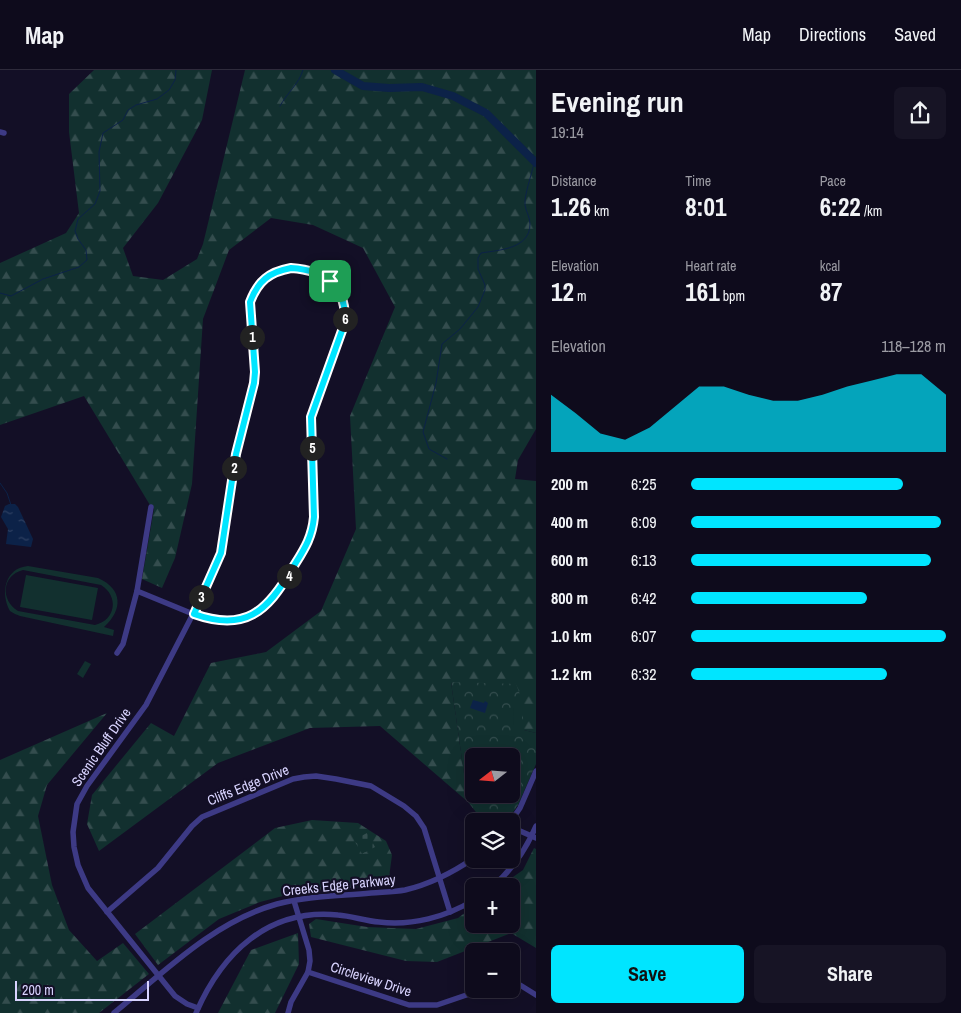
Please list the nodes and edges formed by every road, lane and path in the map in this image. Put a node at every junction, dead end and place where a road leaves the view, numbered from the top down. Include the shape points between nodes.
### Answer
1 (151, 507) dead end
2 (137, 591) junction
3 (194, 614) junction
4 (117, 653) dead end
5 (536, 771) edge
6 (517, 813) edge
7 (536, 826) edge
8 (520, 831) edge
9 (534, 837) edge
10 (465, 864) edge
11 (502, 878) edge
12 (440, 879) junction
13 (294, 901) junction
14 (465, 904) edge
15 (107, 912) junction
16 (450, 912) junction
17 (300, 917) junction
18 (308, 972) junction
19 (159, 976) junction
20 (520, 985) edge
21 (536, 995) edge
22 (465, 996) edge
23 (197, 1011) edge
24 (114, 1013) edge
25 (288, 1013) edge

1 - 2 street
2 - 3 street, Scenic Bluff Drive
2 - 4 street via 123,644
3 - 3 street, Scenic Bluff Drive via 209,620 227,621 244,619 259,611 274,598 310,540 314,517 311,417 345,314 344,301 337,288 311,271 291,268 273,273 259,284 250,302 254,383 236,454 221,553
3 - 15 street, Scenic Bluff Drive via 146,705 77,804 73,832 78,865 88,888
5 - 6 street
7 - 9 street
8 - 9 street
9 - 11 street
10 - 12 street, Creeks Edge Parkway
12 - 13 street, Creeks Edge Parkway via 403,890
12 - 15 street, Cliffs Edge Drive via 424,828 404,806 358,782 304,777 202,817 158,868
12 - 16 street, Cliffs Edge Drive
13 - 17 street, Circleview Drive
13 - 19 street, Creeks Edge Parkway via 259,910 222,927
14 - 16 street, Creeks Edge Parkway
15 - 19 street, Scenic Bluff Drive
16 - 17 street, Creeks Edge Parkway via 434,918 398,923 325,914
17 - 18 street, Circleview Drive via 310,950
17 - 23 street, Creeks Edge Parkway via 266,929 236,950 216,974
18 - 22 street, Circleview Drive via 409,1005 438,1005
18 - 25 street, Circleview Drive
19 - 23 street, Scenic Bluff Drive via 175,996
19 - 24 street, Creeks Edge Parkway
20 - 21 street

